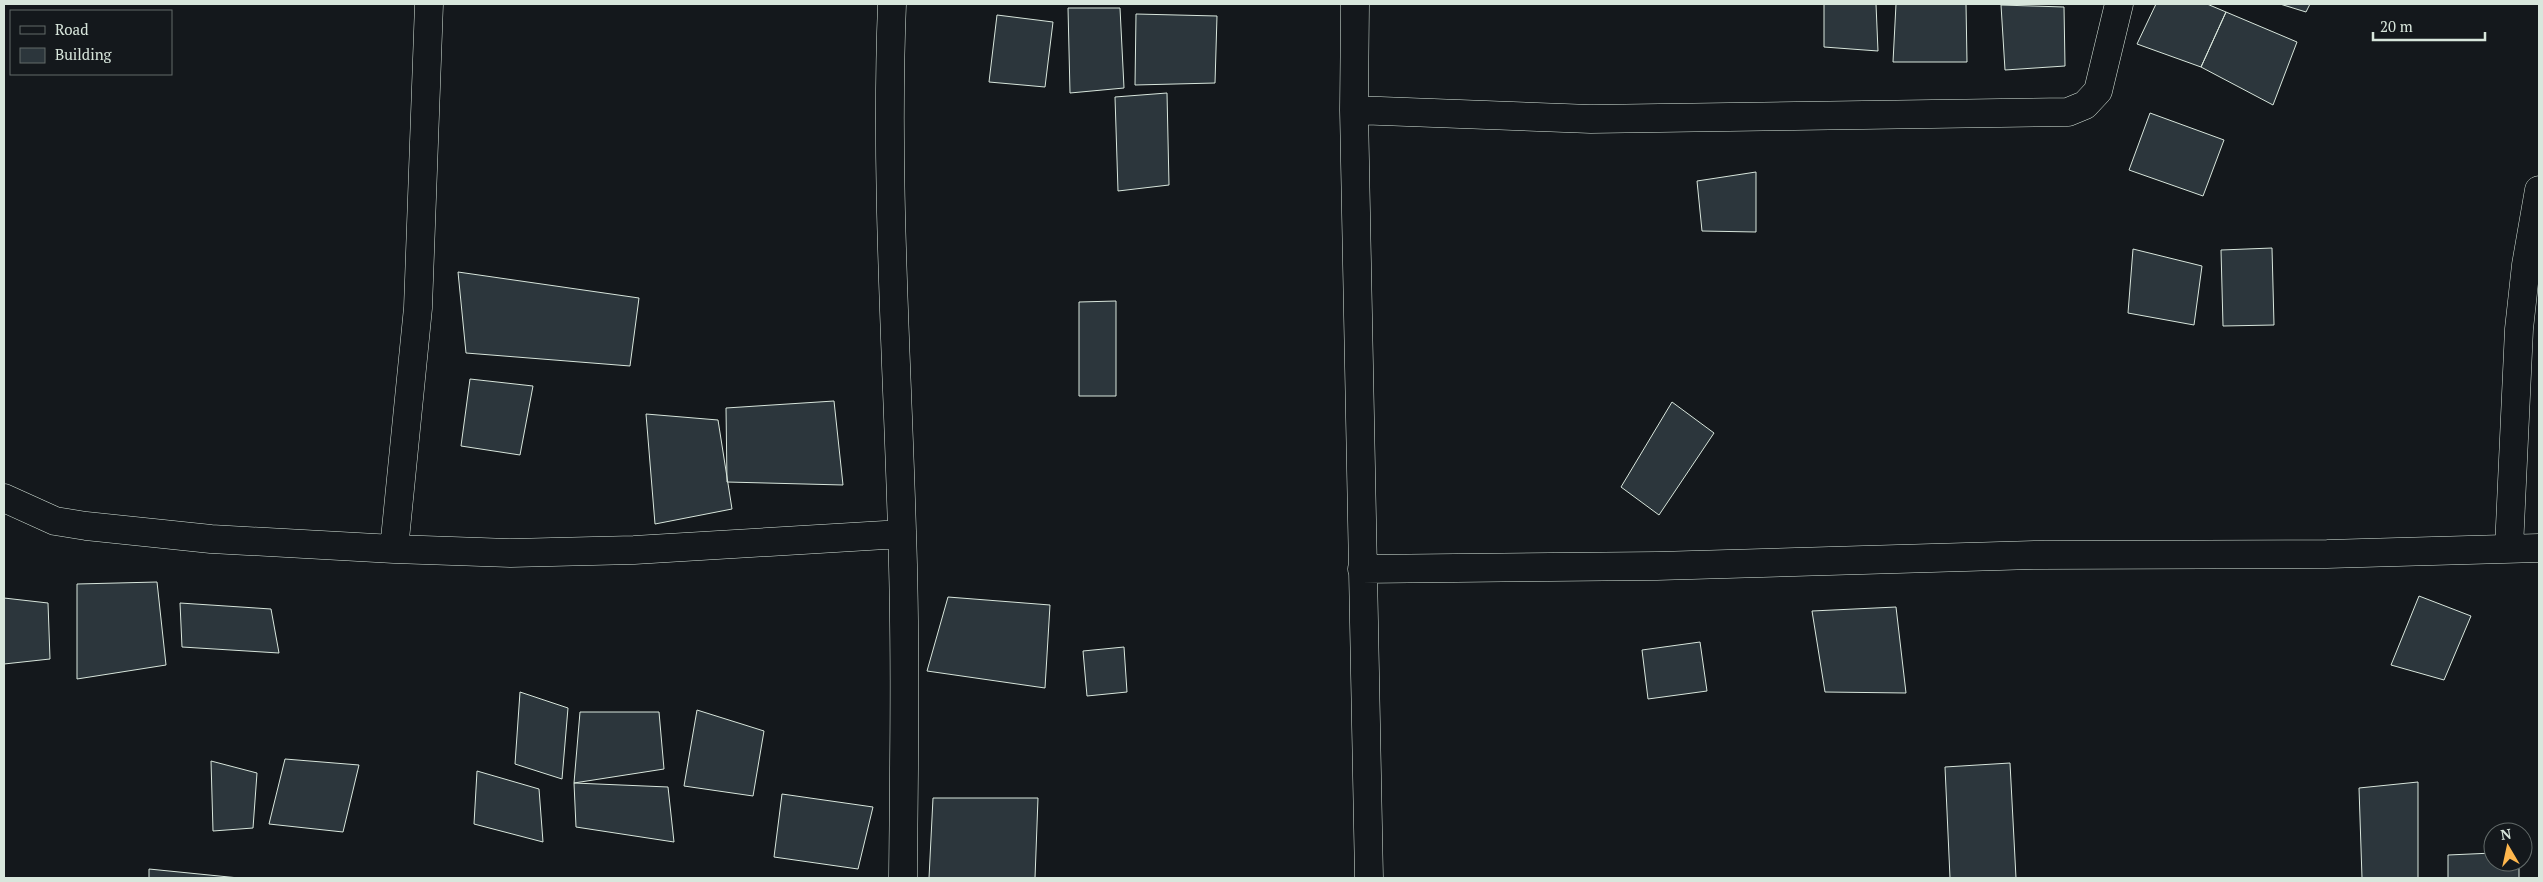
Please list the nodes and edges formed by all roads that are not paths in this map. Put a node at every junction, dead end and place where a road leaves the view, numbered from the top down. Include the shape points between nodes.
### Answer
1 (429, 4) edge
2 (892, 4) edge
3 (1355, 4) edge
4 (2118, 4) edge
5 (1354, 110) junction
6 (2539, 190) edge
7 (4, 498) edge
8 (902, 534) junction
9 (2509, 548) junction
10 (2539, 548) edge
11 (394, 549) junction
12 (1362, 569) junction
13 (903, 878) edge
14 (1369, 878) edge

1 - 11 street via 418,308
2 - 8 street via 889,90
3 - 5 street
4 - 5 street via 2098,91 2085,105 2068,112 1591,119
5 - 12 street
6 - 9 street via 2519,329
7 - 11 street via 55,521 86,526 211,539
8 - 11 street via 634,550 511,553
8 - 13 street
9 - 10 street
9 - 12 street via 2327,554 2036,554 1657,566
12 - 14 street

